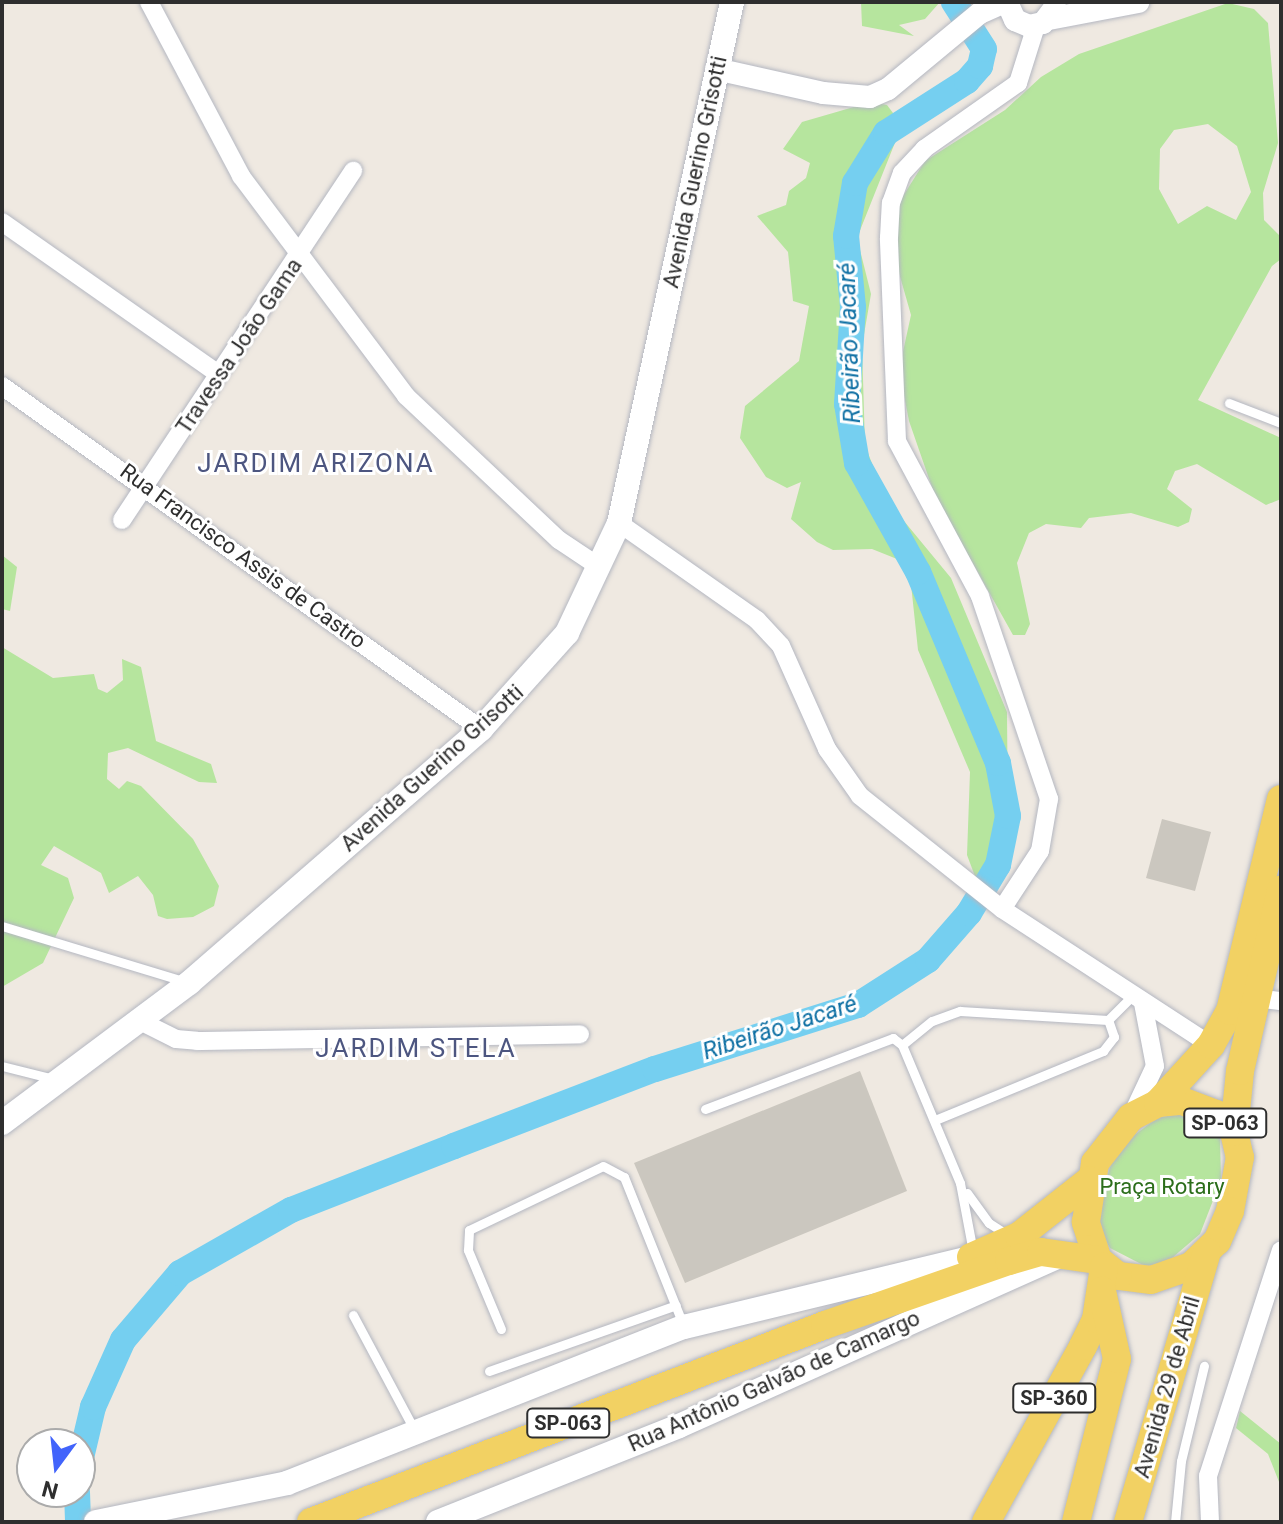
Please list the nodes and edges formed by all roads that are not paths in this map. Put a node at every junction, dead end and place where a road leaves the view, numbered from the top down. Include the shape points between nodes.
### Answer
1 (149, 2) edge
2 (732, 2) edge
3 (1006, 2) edge
4 (1138, 2) edge
5 (1047, 15) edge
6 (716, 69) junction
7 (353, 171) dead end
8 (2, 222) edge
9 (300, 256) junction
10 (218, 374) junction
11 (2, 386) edge
12 (1229, 403) dead end
13 (1281, 423) edge
14 (146, 485) junction
15 (122, 520) dead end
16 (619, 523) junction
17 (601, 568) junction
18 (481, 729) junction
19 (1281, 799) edge
20 (1281, 890) edge
21 (989, 898) junction
22 (2, 926) edge
23 (189, 983) junction
24 (1138, 1000) junction
25 (1268, 1000) edge
26 (1108, 1020) junction
27 (140, 1021) junction
28 (580, 1034) dead end
29 (902, 1045) junction
30 (1211, 1045) junction
31 (2, 1066) edge
32 (57, 1080) junction
33 (1158, 1103) junction
34 (705, 1109) dead end
35 (1131, 1117) junction
36 (935, 1120) junction
37 (2, 1123) edge
38 (1234, 1132) junction
39 (1090, 1180) junction
40 (960, 1183) junction
41 (1013, 1239) junction
42 (1281, 1250) edge
43 (1207, 1252) junction
44 (1064, 1254) junction
45 (969, 1258) junction
46 (1101, 1273) junction
47 (644, 1314) junction
48 (353, 1315) dead end
49 (680, 1316) junction
50 (825, 1325) junction
51 (501, 1329) dead end
52 (654, 1338) junction
53 (1204, 1366) dead end
54 (489, 1371) dead end
55 (415, 1431) junction
56 (97, 1522) edge
57 (311, 1522) edge
58 (438, 1522) edge
59 (986, 1522) edge
60 (1076, 1522) edge
61 (1128, 1522) edge
62 (1175, 1522) edge
63 (1210, 1522) edge

1 - 9 street via 241,176
2 - 6 main road, Avenida Guerino Grisotti
3 - 5 street via 1015,20
3 - 6 street via 980,13 888,89 870,97 823,93
4 - 5 street
5 - 21 street via 1018,83 924,149 902,173 891,203 897,441 985,608 1049,799 1040,851
6 - 16 main road, Avenida Guerino Grisotti
7 - 9 street, Travessa João Gama
8 - 10 street
9 - 10 street, Travessa João Gama
9 - 17 street via 406,396 559,540
10 - 14 street, Travessa João Gama
11 - 14 street, Rua Francisco Assis de Castro
12 - 13 lane
14 - 15 street, Travessa João Gama
14 - 18 street, Rua Francisco Assis de Castro
16 - 17 main road, Avenida Guerino Grisotti
16 - 21 street via 757,620 796,673 845,780
17 - 18 main road, Avenida Guerino Grisotti via 567,633
18 - 23 main road, Avenida Guerino Grisotti
19 - 30 main road, SP-063 via 1237,989
20 - 25 main road, SP-063
21 - 24 street
22 - 23 lane
23 - 27 main road, Avenida Guerino Grisotti
24 - 26 lane
24 - 30 street
24 - 35 street via 1155,1066
25 - 38 main road, SP-063
26 - 29 lane via 960,1011 932,1021
26 - 36 lane via 1114,1037 1103,1051
27 - 28 street via 176,1039 197,1041
27 - 32 main road, Avenida Guerino Grisotti
29 - 34 lane via 885,1038
29 - 36 lane
30 - 33 main road, SP-063
31 - 32 lane
32 - 37 main road, Avenida Guerino Grisotti
33 - 35 main road, SP-063
33 - 38 main road, SP-063 via 1200,1105
35 - 39 main road, SP-063 via 1107,1142
36 - 40 lane
38 - 43 main road, SP-063 via 1237,1185
39 - 41 main road, SP-063
39 - 46 main road, SP-063 via 1086,1222
40 - 41 lane via 989,1223
40 - 45 lane
41 - 45 main road, SP-063
42 - 63 street via 1208,1476
43 - 46 main road, SP-063 via 1171,1276 1151,1280
43 - 61 main road, Avenida 29 de Abril
44 - 46 main road, SP-063
44 - 50 main road, SP-063 via 1009,1261
44 - 58 main road, Rua Antônio Galvão de Camargo via 679,1426
45 - 49 main road
45 - 50 main road, SP-063
46 - 59 main road, SP-360 via 1083,1346
46 - 60 main road via 1117,1359
47 - 49 lane
47 - 52 lane
47 - 54 lane
48 - 55 lane
49 - 51 lane via 624,1177 603,1166 469,1230 468,1250
49 - 52 main road
50 - 57 main road, SP-063
52 - 55 main road
53 - 62 lane via 1181,1461
55 - 56 main road via 287,1483

